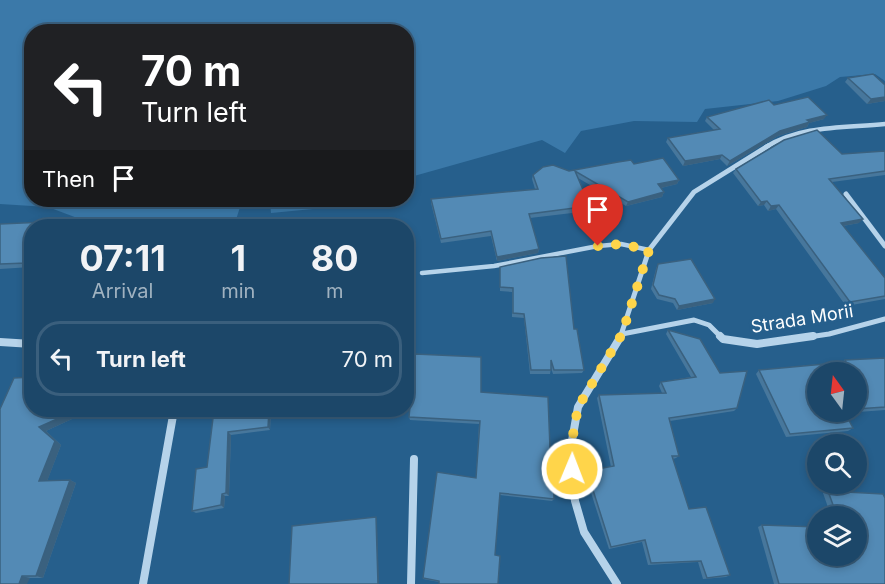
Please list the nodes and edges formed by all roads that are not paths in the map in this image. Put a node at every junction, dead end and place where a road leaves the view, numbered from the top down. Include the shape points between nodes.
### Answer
1 (885, 124) edge
2 (846, 194) dead end
3 (885, 246) edge
4 (649, 250) junction
5 (422, 273) dead end
6 (885, 319) edge
7 (622, 334) junction
8 (0, 342) edge
9 (24, 344) edge
10 (173, 417) edge
11 (414, 459) dead end
12 (142, 584) edge
13 (411, 584) edge
14 (617, 584) edge

1 - 4 street via 804,131 781,138 694,192
2 - 3 street
4 - 5 lane via 621,244 598,246 494,266
4 - 7 street
6 - 7 street, Strada Morii via 829,334 757,344 723,339 709,325 694,320
7 - 14 street via 578,407 570,452 575,501 584,532
8 - 9 street
10 - 12 street
11 - 13 street

